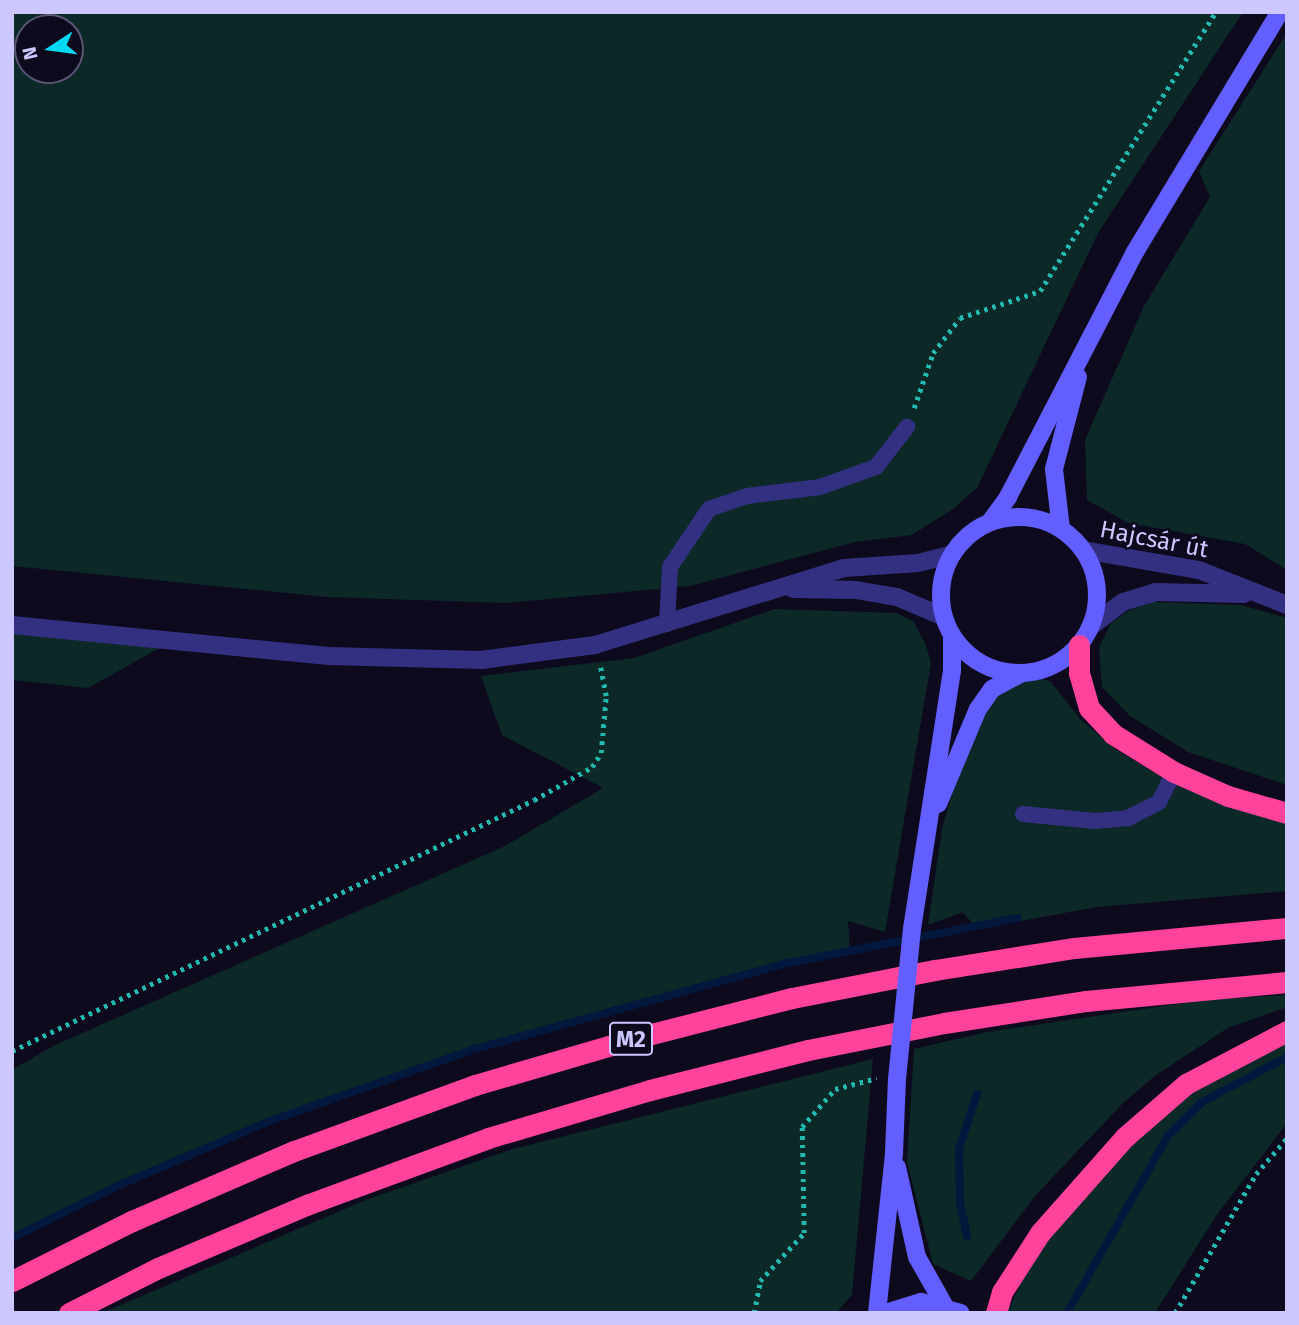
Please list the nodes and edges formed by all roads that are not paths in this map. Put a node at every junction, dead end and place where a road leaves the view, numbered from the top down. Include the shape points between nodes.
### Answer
1 (1280, 12) edge
2 (1089, 340) junction
3 (907, 427) road end
4 (990, 522) junction
5 (1061, 529) junction
6 (1083, 550) junction
7 (951, 555) junction
8 (772, 588) junction
9 (1255, 594) junction
10 (1287, 605) edge
11 (944, 617) junction
12 (667, 624) junction
13 (12, 625) edge
14 (1084, 636) junction
15 (953, 637) junction
16 (1020, 674) junction
17 (1174, 772) junction
18 (1287, 813) edge
19 (1023, 814) dead end
20 (928, 830) junction
21 (1287, 929) edge
22 (1287, 982) edge
23 (1287, 1031) edge
24 (894, 1153) junction
25 (12, 1281) edge
26 (944, 1305) junction
27 (68, 1313) edge
28 (877, 1313) edge
29 (885, 1313) edge
30 (961, 1313) edge
31 (996, 1313) edge

1 - 2 street via 1135,252
2 - 4 street via 1008,497
2 - 5 street via 1054,469
3 - 12 lane via 876,467 820,487 747,496 709,509 670,567
4 - 5 street via 1038,519
4 - 7 street
5 - 6 street
6 - 9 street, Hajcsár út via 1199,570
6 - 14 street via 1094,575 1097,601
7 - 8 street via 918,563 844,568
7 - 11 street via 941,585
8 - 11 street via 856,590 897,597
8 - 12 street
9 - 10 street, Hajcsár út
9 - 14 street, Hajcsár út via 1156,592 1123,602
11 - 15 street
12 - 13 street via 595,645 481,660 328,656
14 - 16 street via 1062,660
14 - 17 highway via 1079,673 1089,708 1113,734
15 - 16 street via 970,657 993,669
15 - 20 street
16 - 20 street via 992,689 978,709
17 - 18 highway via 1228,796
17 - 19 lane via 1159,802 1128,818 1095,821
20 - 24 street, bridge via 891,1078
21 - 25 highway, M2 via 1074,948 935,970 792,998 632,1039 475,1085 294,1151 132,1221
22 - 27 highway, M2 via 1086,1001 944,1023 808,1050 650,1090 488,1138 309,1204 158,1268
23 - 31 highway via 1186,1084 1125,1137 1040,1233 1002,1292
24 - 26 street via 917,1257
24 - 28 street
26 - 29 street via 921,1302
26 - 30 street

